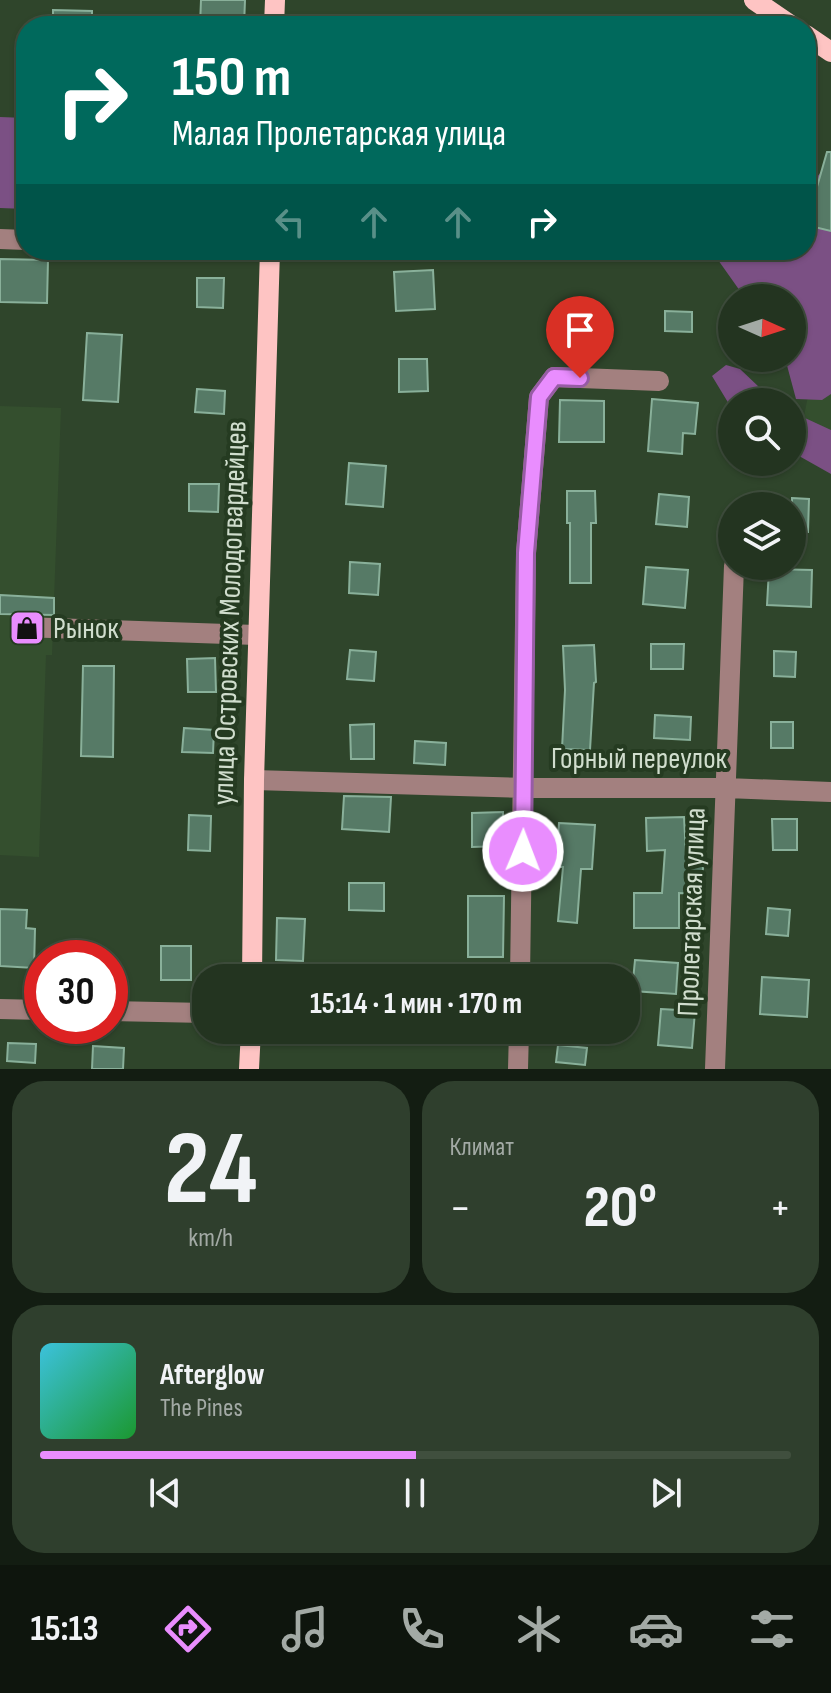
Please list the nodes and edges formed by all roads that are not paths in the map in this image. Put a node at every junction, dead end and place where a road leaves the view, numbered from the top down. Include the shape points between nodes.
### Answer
1 (754, 0) edge
2 (777, 16) edge
3 (270, 260) edge
4 (659, 381) dead end
5 (733, 580) edge
6 (22, 627) dead end
7 (258, 635) junction
8 (254, 780) junction
9 (525, 788) junction
10 (726, 788) junction
11 (831, 792) edge
12 (252, 964) edge
13 (520, 964) edge
14 (0, 1009) edge
15 (24, 1010) edge
16 (128, 1011) edge
17 (192, 1013) edge
18 (250, 1044) edge
19 (519, 1044) edge
20 (249, 1069) edge
21 (518, 1069) edge
22 (715, 1069) edge

1 - 2 main road
3 - 7 main road, улица Островских Молодогвардейцев
4 - 9 street via 554,377 539,397 526,553
5 - 10 street, Пролетарская улица
6 - 7 street
7 - 8 main road, улица Островских Молодогвардейцев
8 - 9 street, Горный переулок
8 - 12 main road, улица Островских Молодогвардейцев
9 - 10 street, Горный переулок
9 - 13 street
10 - 11 street, Горный переулок
10 - 22 street, Пролетарская улица
14 - 15 street
16 - 17 street
18 - 20 main road
19 - 21 street

